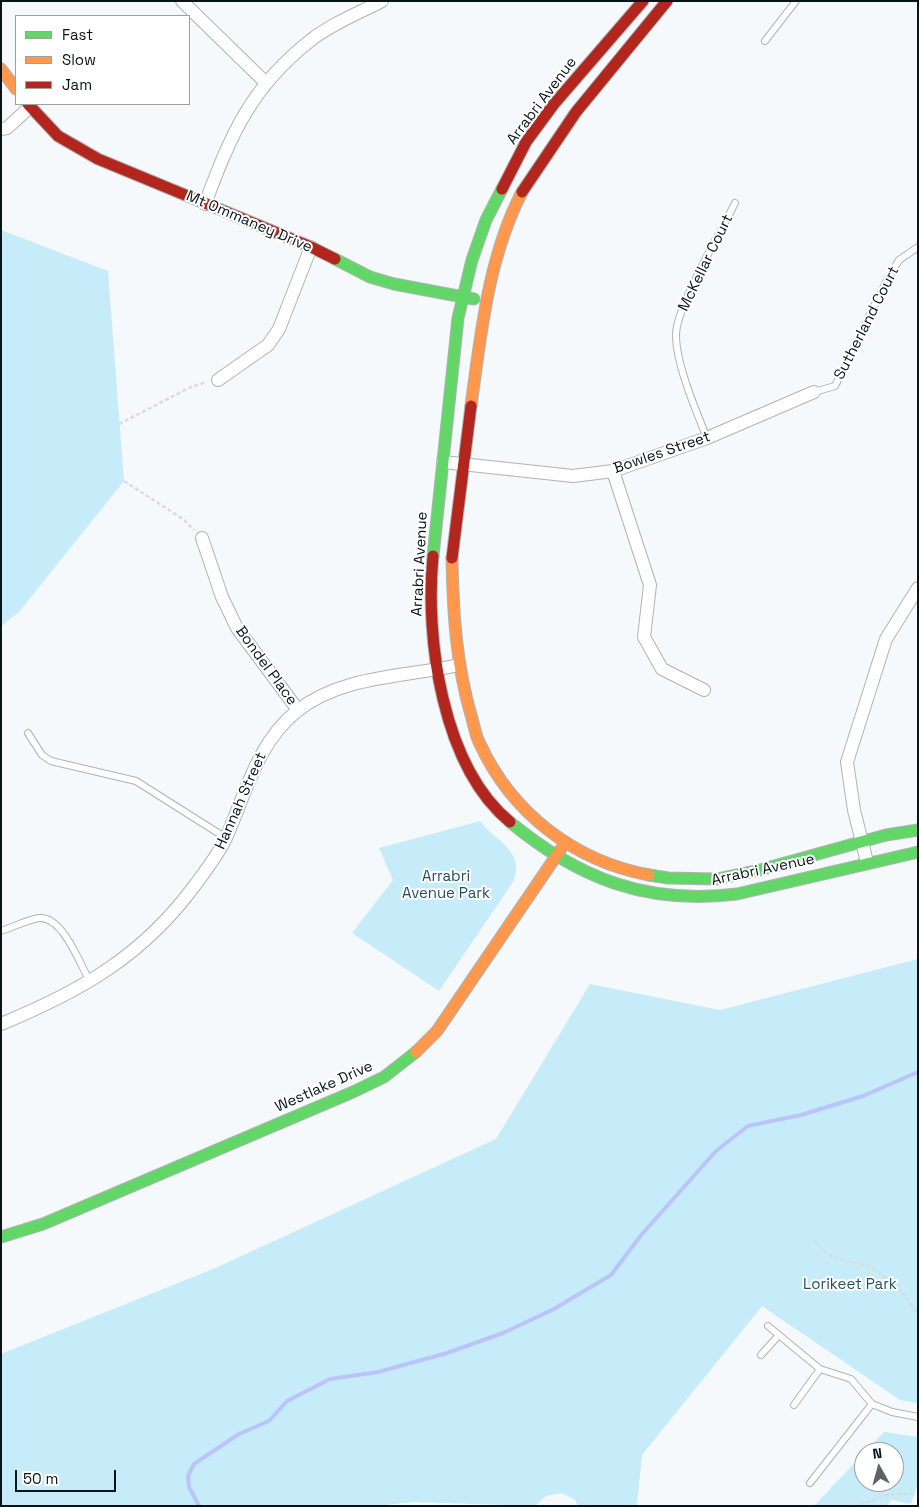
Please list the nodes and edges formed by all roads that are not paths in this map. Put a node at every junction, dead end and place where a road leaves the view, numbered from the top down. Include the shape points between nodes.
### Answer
1 (182, 1) edge
2 (382, 1) edge
3 (643, 1) edge
4 (667, 1) edge
5 (796, 1) edge
6 (765, 41) dead end
7 (1, 70) edge
8 (266, 82) junction
9 (15, 88) edge
10 (29, 105) edge
11 (1, 129) edge
12 (735, 203) dead end
13 (205, 204) junction
14 (918, 246) edge
15 (311, 247) junction
16 (462, 296) junction
17 (485, 300) junction
18 (218, 380) road end
19 (814, 392) joint
20 (707, 438) junction
21 (443, 462) junction
22 (463, 464) junction
23 (613, 471) junction
24 (202, 538) road end
25 (916, 593) edge
26 (459, 665) junction
27 (438, 670) junction
28 (704, 690) dead end
29 (298, 710) junction
30 (28, 733) dead end
31 (918, 830) edge
32 (226, 838) junction
33 (862, 842) junction
34 (565, 844) junction
35 (918, 852) edge
36 (554, 858) junction
37 (867, 862) junction
38 (1, 931) edge
39 (90, 982) junction
40 (1, 1024) edge
41 (1, 1237) edge
42 (768, 1326) dead end
43 (780, 1335) junction
44 (761, 1355) dead end
45 (820, 1369) junction
46 (794, 1404) dead end
47 (872, 1404) junction
48 (918, 1417) edge
49 (810, 1483) dead end

1 - 8 street
2 - 8 street via 312,39
3 - 16 street, Arrabri Avenue via 554,104 526,142 486,220
4 - 17 street, Arrabri Avenue via 576,112 521,193 504,232
5 - 6 lane
7 - 9 street
8 - 13 street via 238,122
10 - 11 street, Mt Ommaney Drive via 7,128
10 - 13 street, Mt Ommaney Drive via 58,136 79,149
12 - 20 lane, McKellar Court via 681,309 676,334 678,353
13 - 15 street, Mt Ommaney Drive
14 - 19 lane, Sutherland Court via 899,260 835,386
15 - 16 street, Mt Ommaney Drive via 370,277
15 - 18 street via 279,329 268,345
16 - 17 street, Mt Ommaney Drive
16 - 21 street, Arrabri Avenue
17 - 22 street, Arrabri Avenue
19 - 20 street, Bowles Street
20 - 23 street, Bowles Street
21 - 22 street, Bowles Street
21 - 27 street, Arrabri Avenue via 431,577 431,611
22 - 23 street, Bowles Street via 573,476
22 - 26 street, Arrabri Avenue via 452,546 453,624
23 - 28 street via 650,585 644,637 662,669
24 - 29 street, Bondel Place via 222,597 237,628
25 - 33 street via 886,639 847,762
26 - 27 street, Hannah Street
26 - 34 street, Arrabri Avenue via 479,743 502,783 533,819
27 - 29 street, Hannah Street via 349,684
27 - 36 street, Arrabri Avenue via 449,726 468,771 489,801 519,832
29 - 32 street, Hannah Street via 279,727 266,746
30 - 32 lane via 42,755 51,761 136,781
31 - 33 street, Arrabri Avenue
32 - 39 street, Hannah Street via 176,912 142,945
33 - 34 street, Arrabri Avenue via 717,879 668,878 623,870
33 - 37 street
34 - 36 street, Westlake Drive
35 - 37 street, Arrabri Avenue
36 - 37 street, Arrabri Avenue via 621,886 681,897 731,895
36 - 41 street, Westlake Drive via 437,1031 416,1054 390,1073 309,1111 43,1224
38 - 39 lane via 39,918 59,925
39 - 40 street, Hannah Street
42 - 43 lane
43 - 44 lane
43 - 45 lane
45 - 46 lane
45 - 47 lane via 851,1379
47 - 48 lane
47 - 49 lane

